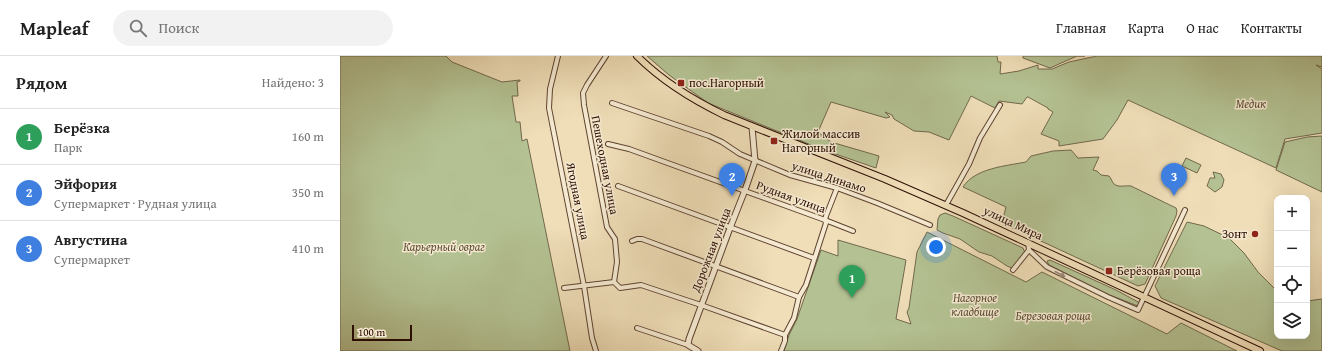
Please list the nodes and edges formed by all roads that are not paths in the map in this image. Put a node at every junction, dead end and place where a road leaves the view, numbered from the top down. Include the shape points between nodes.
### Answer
1 (558, 56) edge
2 (606, 56) edge
3 (637, 56) edge
4 (612, 103) dead end
5 (1000, 105) dead end
6 (752, 127) junction
7 (608, 144) dead end
8 (754, 161) junction
9 (618, 186) dead end
10 (837, 188) junction
11 (745, 190) junction
12 (946, 206) junction
13 (1185, 210) dead end
14 (825, 220) junction
15 (930, 225) dead end
16 (730, 228) junction
17 (853, 231) dead end
18 (632, 242) dead end
19 (1028, 242) junction
20 (1029, 250) junction
21 (814, 258) junction
22 (715, 266) junction
23 (1013, 270) dead end
24 (614, 282) junction
25 (584, 286) junction
26 (564, 288) dead end
27 (799, 297) junction
28 (1144, 297) junction
29 (701, 305) junction
30 (637, 328) dead end
31 (785, 335) junction
32 (688, 345) junction
33 (596, 351) edge
34 (698, 351) edge
35 (781, 351) edge
36 (1260, 351) edge

1 - 25 street, Ягодная улица via 550,89 549,108
2 - 24 street, Пешеходная улица via 583,93 607,227 614,239 617,262
3 - 6 main road, улица Мира via 666,81 701,104
4 - 8 street, улица Динамо via 709,136
5 - 12 street via 980,138
6 - 8 street, Дорожная улица
6 - 12 main road, улица Мира via 885,179
7 - 11 street, Рудная улица
8 - 10 street, улица Динамо via 790,175
8 - 11 street, Дорожная улица
9 - 16 street
10 - 14 street
10 - 15 street, улица Динамо
11 - 14 street, Рудная улица
11 - 16 street, Дорожная улица
12 - 19 main road, улица Мира
13 - 28 street
14 - 17 street, Рудная улица
14 - 21 street
16 - 21 street
16 - 22 street, Дорожная улица
18 - 22 street via 642,239
19 - 20 street
19 - 28 main road, улица Мира
20 - 23 street
20 -> 28 street via 1047,267 1138,310
21 - 27 street
22 - 27 street
22 - 29 street, Дорожная улица
24 - 25 street
24 - 29 street via 620,288 641,285
25 - 26 street
25 - 33 street, Ягодная улица
27 - 31 street via 794,318
28 - 36 main road, улица Мира
29 - 31 street
29 - 32 street, Дорожная улица
30 - 32 street
31 - 35 street
32 - 34 street

